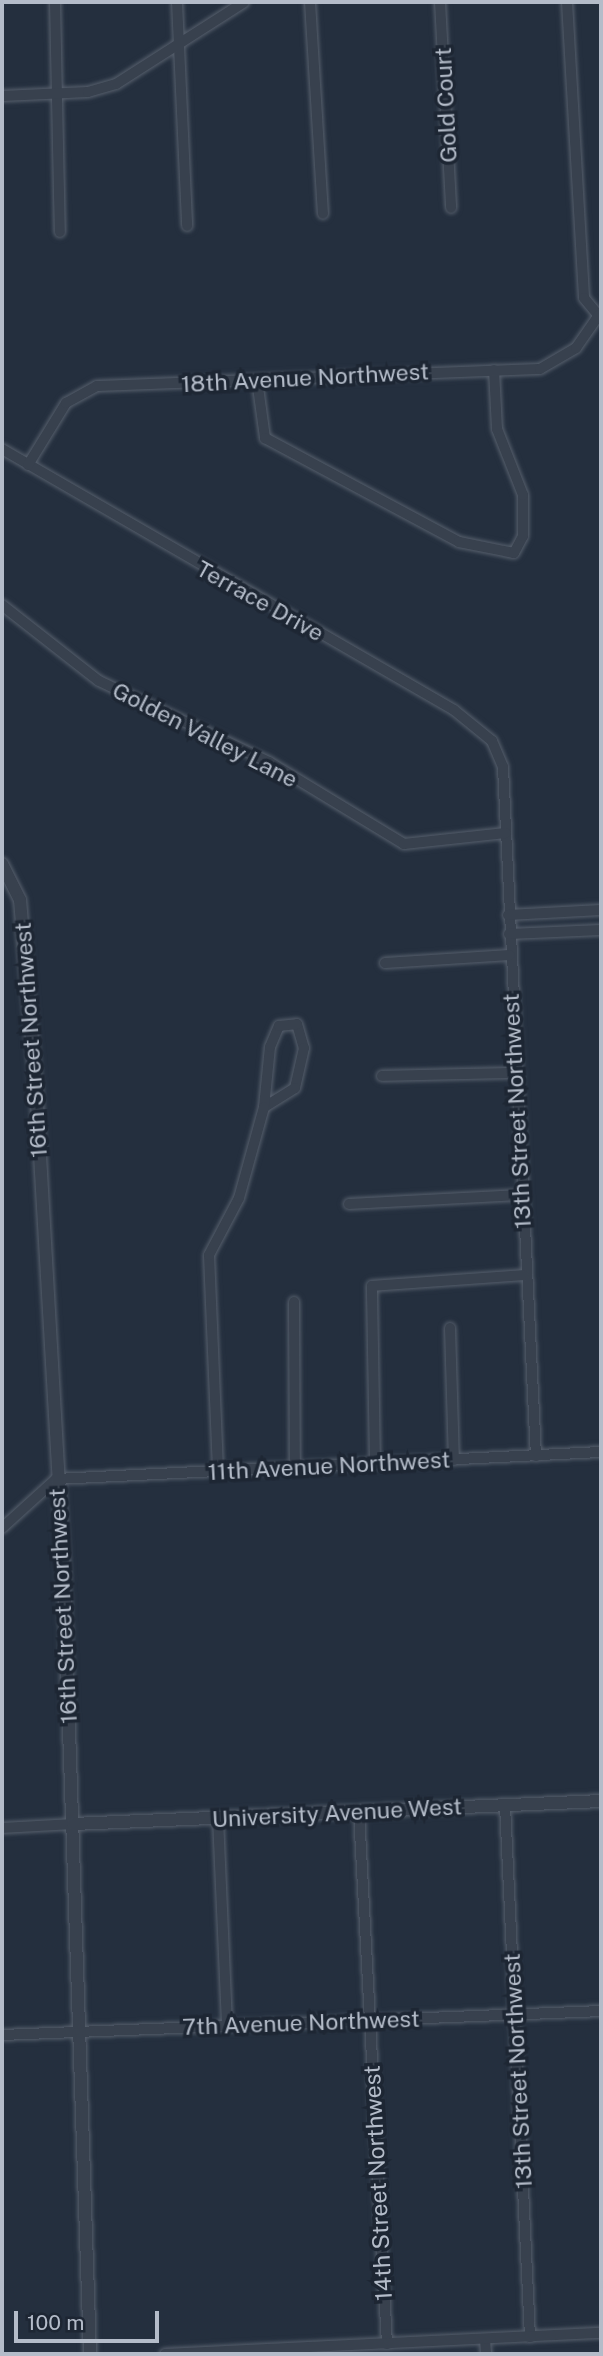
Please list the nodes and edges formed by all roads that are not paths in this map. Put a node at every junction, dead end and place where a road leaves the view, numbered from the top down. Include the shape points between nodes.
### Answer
1 (55, 2) edge
2 (177, 2) edge
3 (244, 2) edge
4 (310, 2) edge
5 (440, 2) edge
6 (567, 2) edge
7 (179, 46) junction
8 (57, 94) junction
9 (2, 96) edge
10 (451, 208) dead end
11 (323, 214) dead end
12 (187, 226) dead end
13 (60, 232) dead end
14 (600, 316) edge
15 (494, 370) junction
16 (257, 380) junction
17 (2, 449) edge
18 (28, 465) junction
19 (2, 605) edge
20 (503, 767) joint
21 (505, 833) junction
22 (2, 864) edge
23 (601, 910) edge
24 (508, 915) junction
25 (601, 930) edge
26 (509, 934) junction
27 (510, 955) junction
28 (385, 963) dead end
29 (515, 1073) junction
30 (382, 1076) dead end
31 (264, 1107) junction
32 (520, 1195) junction
33 (349, 1204) dead end
34 (524, 1275) junction
35 (294, 1301) dead end
36 (450, 1328) dead end
37 (601, 1452) edge
38 (536, 1456) junction
39 (454, 1460) junction
40 (376, 1464) junction
41 (296, 1467) junction
42 (218, 1470) junction
43 (56, 1479) junction
44 (2, 1528) edge
45 (601, 1801) edge
46 (505, 1805) junction
47 (359, 1812) junction
48 (218, 1818) junction
49 (73, 1824) junction
50 (2, 1828) edge
51 (601, 2011) edge
52 (515, 2014) junction
53 (370, 2020) junction
54 (227, 2025) junction
55 (79, 2031) junction
56 (2, 2035) edge
57 (601, 2333) edge
58 (530, 2337) junction
59 (485, 2339) junction
60 (387, 2344) junction
61 (292, 2351) edge
62 (90, 2354) edge
63 (165, 2354) edge
64 (486, 2354) edge

1 - 8 street
2 - 7 street
3 - 7 street
4 - 11 street
5 - 10 street, Gold Court
6 - 14 street via 584,298
7 - 8 street via 116,84
7 - 12 street
8 - 9 street
8 - 13 street
14 - 15 street, 18th Avenue Northwest via 559,362
15 - 16 street, 18th Avenue Northwest
15 - 16 street via 497,429 523,495 519,545 514,553 459,542 265,439
16 - 18 street, 18th Avenue Northwest via 97,386 66,402
17 - 18 street, Terrace Drive
18 - 20 street, Terrace Drive via 454,710 492,741
19 - 21 street, Golden Valley Lane via 99,681 269,762 404,844
20 - 21 street, 13th Street Northwest
21 - 24 street, 13th Street Northwest
22 - 43 street, 16th Street Northwest via 20,900
23 - 24 street
24 - 26 street, 13th Street Northwest
25 - 26 street
26 - 27 street, 13th Street Northwest
27 - 28 street
27 - 29 street, 13th Street Northwest
29 - 30 street
29 - 32 street, 13th Street Northwest
31 - 31 street via 270,1047 279,1026 297,1024 304,1048 295,1088
31 - 42 street via 239,1198 209,1255
32 - 33 street
32 - 34 street, 13th Street Northwest
34 - 38 street, 13th Street Northwest
34 - 40 street via 372,1286
35 - 41 street
36 - 39 street
37 - 38 street, 11th Avenue Northwest
38 - 39 street, 11th Avenue Northwest
39 - 40 street, 11th Avenue Northwest
40 - 41 street, 11th Avenue Northwest
41 - 42 street, 11th Avenue Northwest
42 - 43 street, 11th Avenue Northwest
43 - 44 street
43 - 49 street, 16th Street Northwest
45 - 46 street, University Avenue West
46 - 47 street, University Avenue West
46 - 52 street, 13th Street Northwest
47 - 48 street, University Avenue West
47 - 53 street, 14th Street Northwest
48 - 49 street, University Avenue West
48 - 54 street
49 - 50 street
49 - 55 street, 16th Street Northwest
51 - 52 street, 7th Avenue Northwest
52 - 53 street, 7th Avenue Northwest
52 - 58 street, 13th Street Northwest
53 - 54 street, 7th Avenue Northwest
53 - 60 street, 14th Street Northwest
54 - 55 street, 7th Avenue Northwest
55 - 56 street, 7th Avenue Northwest
55 - 62 street, 16th Street Northwest
57 - 58 street
58 - 59 street
59 - 60 street
59 - 64 street
60 - 61 street
61 - 63 street

